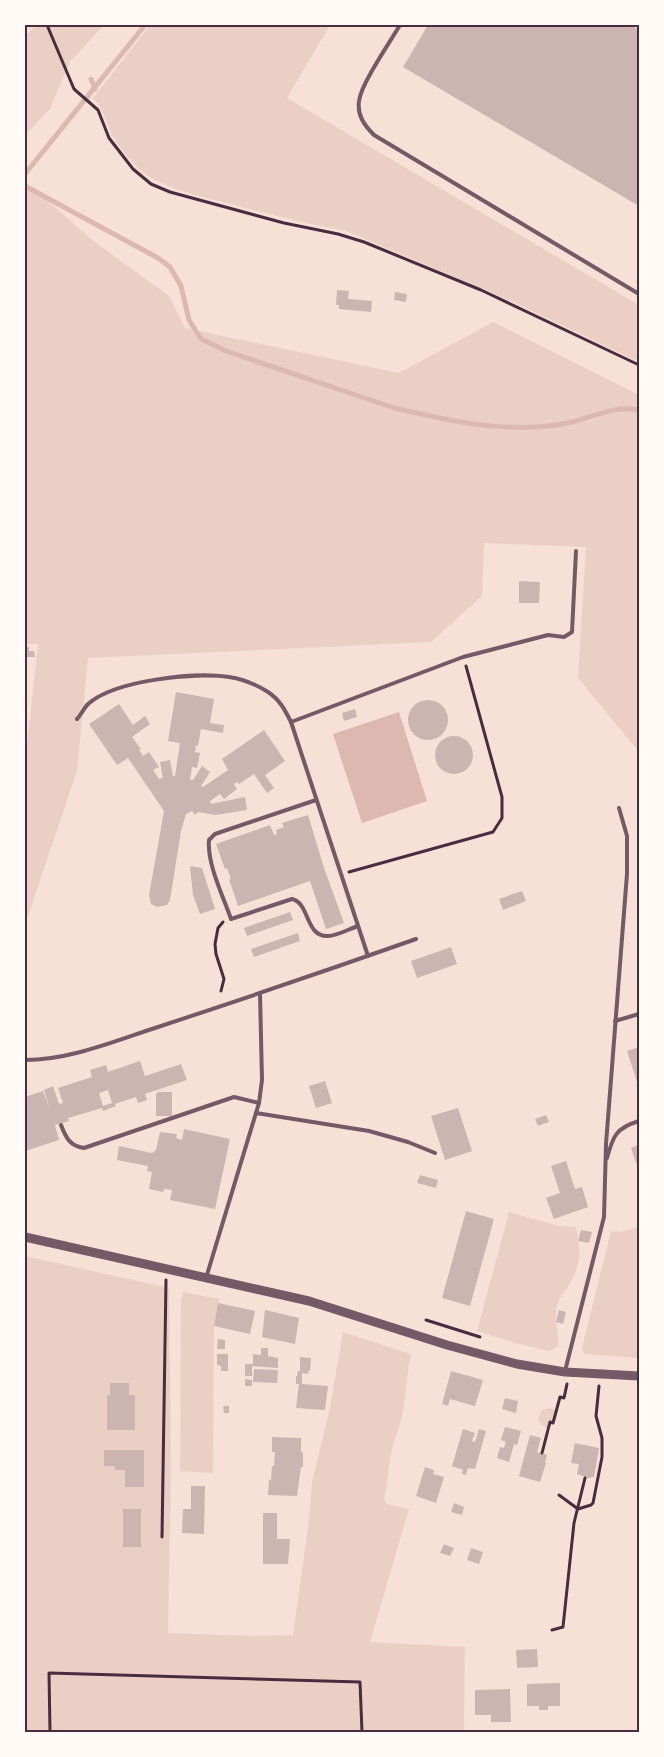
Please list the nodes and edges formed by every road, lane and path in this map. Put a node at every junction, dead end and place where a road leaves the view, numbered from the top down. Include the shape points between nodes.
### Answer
1 (46, 25) edge
2 (400, 25) edge
3 (639, 294) edge
4 (639, 365) edge
5 (576, 551) dead end
6 (463, 657) junction
7 (78, 720) dead end
8 (291, 722) junction
9 (316, 800) junction
10 (619, 808) dead end
11 (341, 874) junction
12 (231, 919) junction
13 (358, 926) junction
14 (416, 939) dead end
15 (368, 956) junction
16 (221, 991) dead end
17 (260, 994) junction
18 (639, 1014) edge
19 (615, 1021) junction
20 (25, 1060) edge
21 (258, 1103) junction
22 (256, 1113) junction
23 (639, 1121) edge
24 (61, 1125) dead end
25 (436, 1153) dead end
26 (606, 1163) junction
27 (25, 1238) edge
28 (168, 1270) junction
29 (206, 1278) junction
30 (426, 1320) dead end
31 (480, 1337) dead end
32 (564, 1372) junction
33 (639, 1376) edge
34 (567, 1384) dead end
35 (599, 1386) dead end
36 (542, 1453) dead end
37 (586, 1478) dead end
38 (559, 1494) dead end
39 (578, 1509) junction
40 (162, 1537) dead end
41 (552, 1630) dead end
42 (50, 1732) edge
43 (362, 1732) edge

1 - 4 path via 77,93 95,106 109,138 133,169 151,184 170,192 364,242 481,290
2 - 3 lane via 364,86 359,113 364,125 374,135
5 - 6 lane via 572,632 564,637 548,635
6 - 8 lane
6 - 11 path via 502,797 502,818 493,832
7 - 8 lane via 88,704 105,694 131,685 178,676 205,676 250,682 282,704
8 - 9 lane
9 - 11 lane
9 - 12 lane via 215,834 209,840 211,859
10 - 19 lane via 627,836 627,874
11 - 13 lane
12 - 13 lane via 292,899 302,905 313,929 321,935 328,936
12 - 16 path via 223,922 215,936 216,954 224,979
13 - 15 lane
14 - 15 lane
15 - 17 lane
17 - 20 lane via 74,1053
17 - 21 lane via 262,1080
18 - 19 lane
19 - 26 lane
21 - 22 lane
21 - 24 lane via 234,1097 84,1148 70,1143
22 - 25 lane via 369,1131
22 - 29 lane
23 - 26 lane via 628,1124 613,1136
26 - 32 lane via 604,1217
27 - 28 street
28 - 29 street
28 - 40 path via 164,1313
29 - 32 street via 309,1302 478,1354
30 - 31 path
32 - 33 street
34 - 36 path via 553,1423 550,1422
35 - 39 path via 596,1416 602,1438 602,1456 593,1504
37 - 39 path
38 - 39 path
39 - 41 path via 563,1627
42 - 43 path via 49,1673 360,1682

